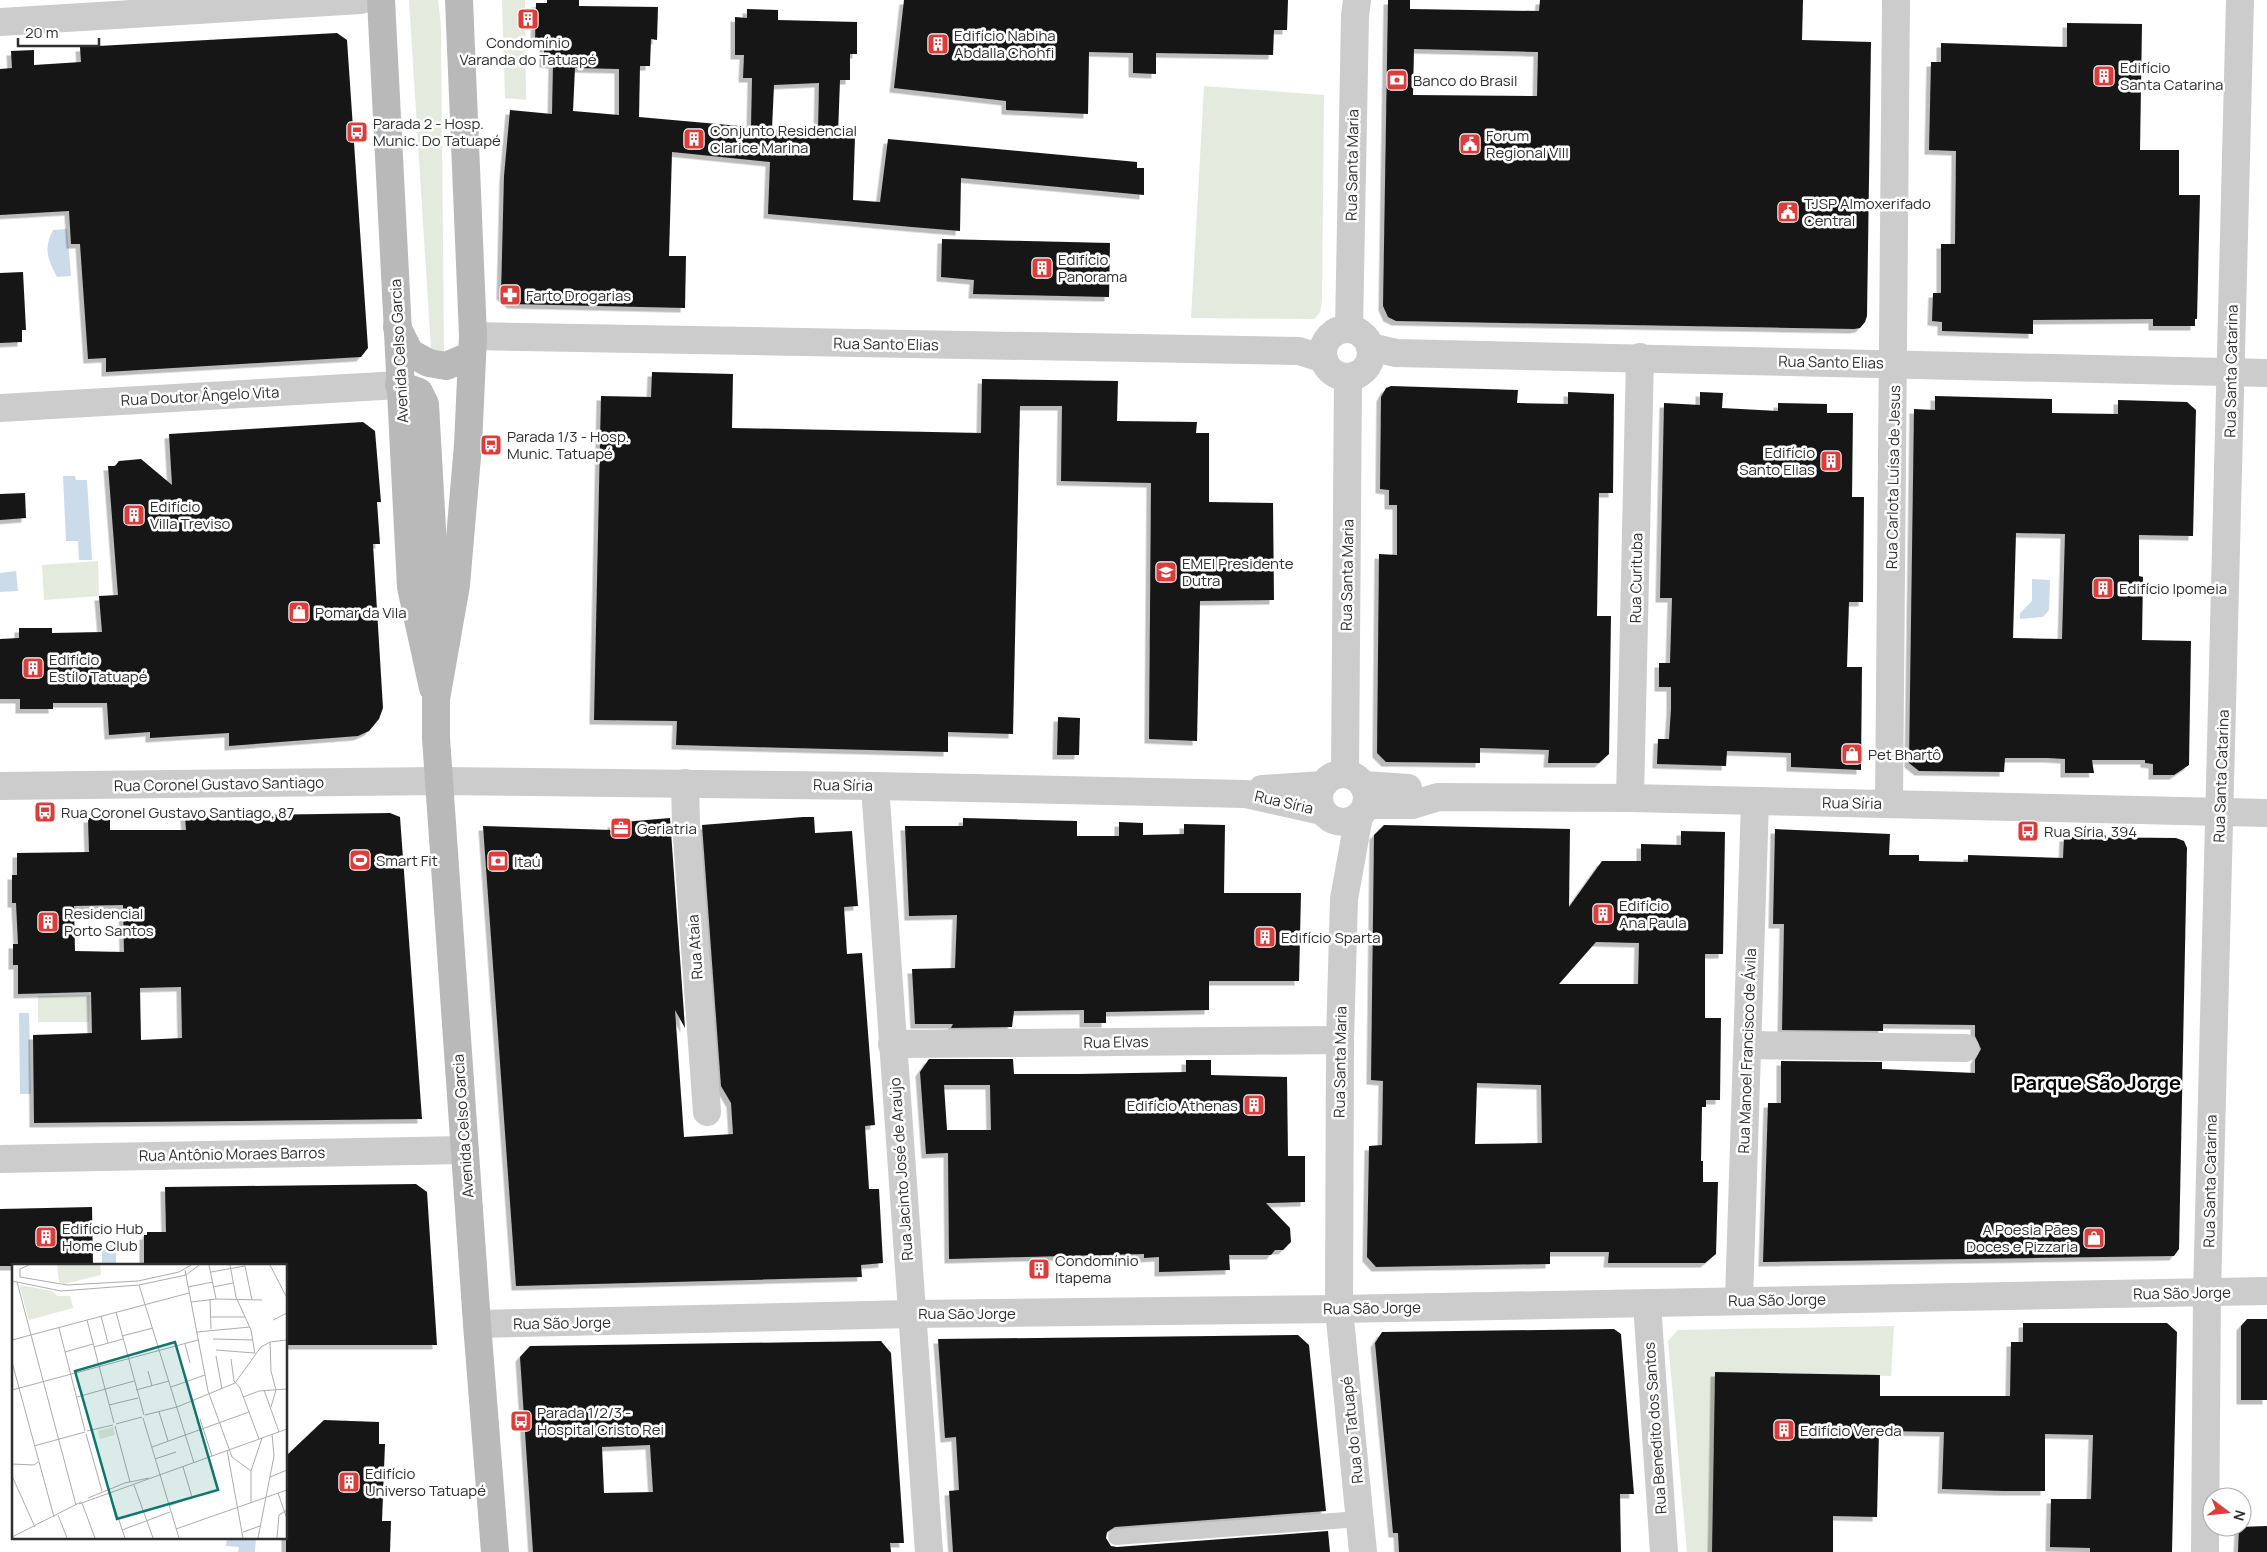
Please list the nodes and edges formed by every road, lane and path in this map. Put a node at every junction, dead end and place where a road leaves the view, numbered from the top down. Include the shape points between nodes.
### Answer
1 (361, 0) edge
2 (381, 0) edge
3 (459, 0) edge
4 (1357, 0) edge
5 (1896, 0) edge
6 (2240, 0) edge
7 (0, 22) edge
8 (397, 326) junction
9 (1324, 345) junction
10 (473, 346) junction
11 (1378, 353) junction
12 (1640, 357) junction
13 (1894, 363) junction
14 (2231, 372) junction
15 (2267, 373) edge
16 (1348, 377) junction
17 (400, 385) junction
18 (0, 408) edge
19 (445, 654) junction
20 (436, 699) junction
21 (439, 781) junction
22 (685, 783) junction
23 (0, 786) edge
24 (875, 786) junction
25 (1346, 796) junction
26 (1630, 798) junction
27 (1755, 801) junction
28 (1889, 804) junction
29 (2220, 812) junction
30 (2267, 813) edge
31 (1340, 1040) junction
32 (892, 1044) junction
33 (1748, 1045) junction
34 (1965, 1048) dead end
35 (706, 1112) dead end
36 (465, 1150) junction
37 (0, 1159) edge
38 (2267, 1292) edge
39 (2207, 1293) junction
40 (1739, 1300) junction
41 (1647, 1303) junction
42 (1339, 1309) junction
43 (911, 1314) junction
44 (477, 1324) junction
45 (1360, 1519) junction
46 (1116, 1537) dead end
47 (495, 1552) edge
48 (928, 1552) edge
49 (1363, 1552) edge
50 (1664, 1552) edge
51 (2205, 1552) edge

1 - 7 street
2 - 8 main road, Avenida Celso Garcia
3 - 10 main road, Avenida Celso Garcia
4 - 9 street, Rua Santa Maria
5 - 13 street, Rua Carlota Luísa de Jesus
6 - 14 street, Rua Santa Catarina
8 - 10 main road via 410,353 429,363 446,366
8 - 17 main road, Avenida Celso Garcia
9 - 10 street, Rua Santo Elias
9 - 11 street via 1362,334
9 - 16 street via 1331,372
10 - 19 main road, Avenida Celso Garcia via 456,585
11 - 12 street, Rua Santo Elias
11 - 16 street via 1364,370
12 - 13 street, Rua Santo Elias
12 - 26 street, Rua Curituba
13 - 14 street, Rua Santo Elias
13 - 28 street, Rua Carlota Luísa de Jesus
14 - 15 street, Rua Santo Elias
14 - 29 street, Rua Santa Catarina
16 - 25 street, Rua Santa Maria
17 - 18 street, Rua Doutor Ângelo Vita
17 - 19 main road via 419,392 425,404 436,600
17 - 20 main road, Avenida Celso Garcia via 411,587
19 - 20 main road, Avenida Celso Garcia
20 - 21 main road, Avenida Celso Garcia
21 - 22 street, Rua Síria
21 - 23 street, Rua Coronel Gustavo Santiago
21 - 36 main road, Avenida Celso Garcia
22 - 24 street, Rua Síria
22 - 35 street, Rua Ataia
24 - 25 street, Rua Síria via 1246,794 1266,788
24 - 32 street, Rua Jacinto José de Araújo
25 - 26 street, Rua Síria via 1415,789 1438,797
25 - 31 street, Rua Santa Maria
26 - 27 street, Rua Síria
27 - 28 street, Rua Síria
27 - 33 street, Rua Manoel Francisco de Ávila
28 - 29 street, Rua Síria
29 - 30 street, Rua Síria
29 - 39 street, Rua Santa Catarina
31 - 32 street, Rua Elvas
31 - 42 street, Rua Santa Maria
32 - 43 street, Rua Jacinto José de Araújo
33 - 34 street
33 - 40 street, Rua Manoel Francisco de Ávila
36 - 37 street, Rua Antônio Moraes Barros
36 - 44 main road, Avenida Celso Garcia
38 - 39 street, Rua São Jorge
39 - 40 street, Rua São Jorge
39 - 51 street, Rua Santa Catarina
40 - 41 street, Rua São Jorge
41 - 42 street, Rua São Jorge
41 - 50 street, Rua Benedito dos Santos
42 - 43 street, Rua São Jorge
42 - 45 street, Rua do Tatuapé
43 - 44 street, Rua São Jorge
43 - 48 street, Rua Jacinto José de Araújo
44 - 47 main road, Avenida Celso Garcia
45 - 46 lane
45 - 49 street, Rua do Tatuapé

